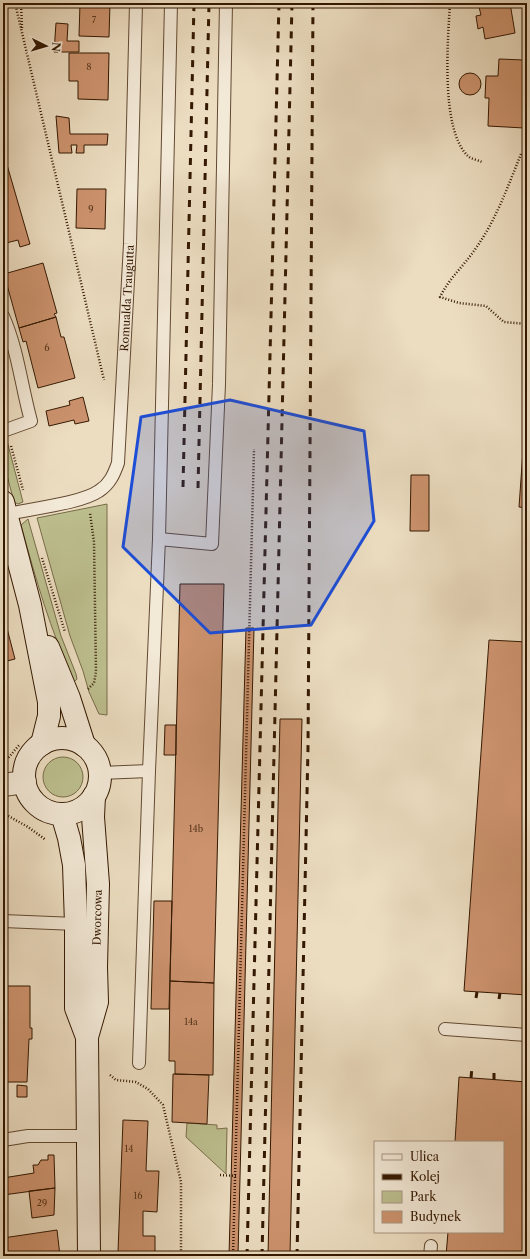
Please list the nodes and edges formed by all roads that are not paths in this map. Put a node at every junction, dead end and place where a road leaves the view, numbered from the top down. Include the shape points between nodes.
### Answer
1 (136, 3) edge
2 (172, 3) edge
3 (226, 3) edge
4 (3, 316) edge
5 (5, 430) edge
6 (4, 511) edge
7 (159, 539) junction
8 (30, 605) junction
9 (42, 744) junction
10 (84, 745) junction
11 (148, 771) junction
12 (100, 773) junction
13 (25, 782) junction
14 (3, 785) edge
15 (94, 796) junction
16 (62, 814) junction
17 (3, 921) edge
18 (76, 924) junction
19 (445, 1029) dead end
20 (527, 1035) edge
21 (87, 1037) junction
22 (139, 1063) dead end
23 (88, 1136) junction
24 (3, 1140) edge
25 (89, 1256) edge

1 - 6 lane, Romualda Traugutta via 130,244 118,463 112,479 99,491 78,499 28,510
2 - 7 lane
3 - 7 lane via 219,384 212,544
4 - 5 lane via 19,362 31,421
6 - 8 street
7 - 11 lane
8 - 9 street via 49,702 49,716
8 - 10 street via 69,698
9 - 10 street via 52,739 63,738
9 - 13 street via 35,749 26,764
10 - 12 street via 92,753
11 - 12 lane
11 - 22 lane
12 - 15 street via 99,785
13 - 14 street
13 - 16 street via 31,798 37,805 53,813
15 - 16 street via 85,806 74,812
15 - 21 street, Dworcowa via 92,817 98,884 97,1002
16 - 18 street, Dworcowa via 74,865
17 - 18 lane
18 - 21 street, Dworcowa via 76,1008
19 - 20 lane
21 - 23 street, Dworcowa
23 - 24 lane via 28,1136
23 - 25 street, Dworcowa

